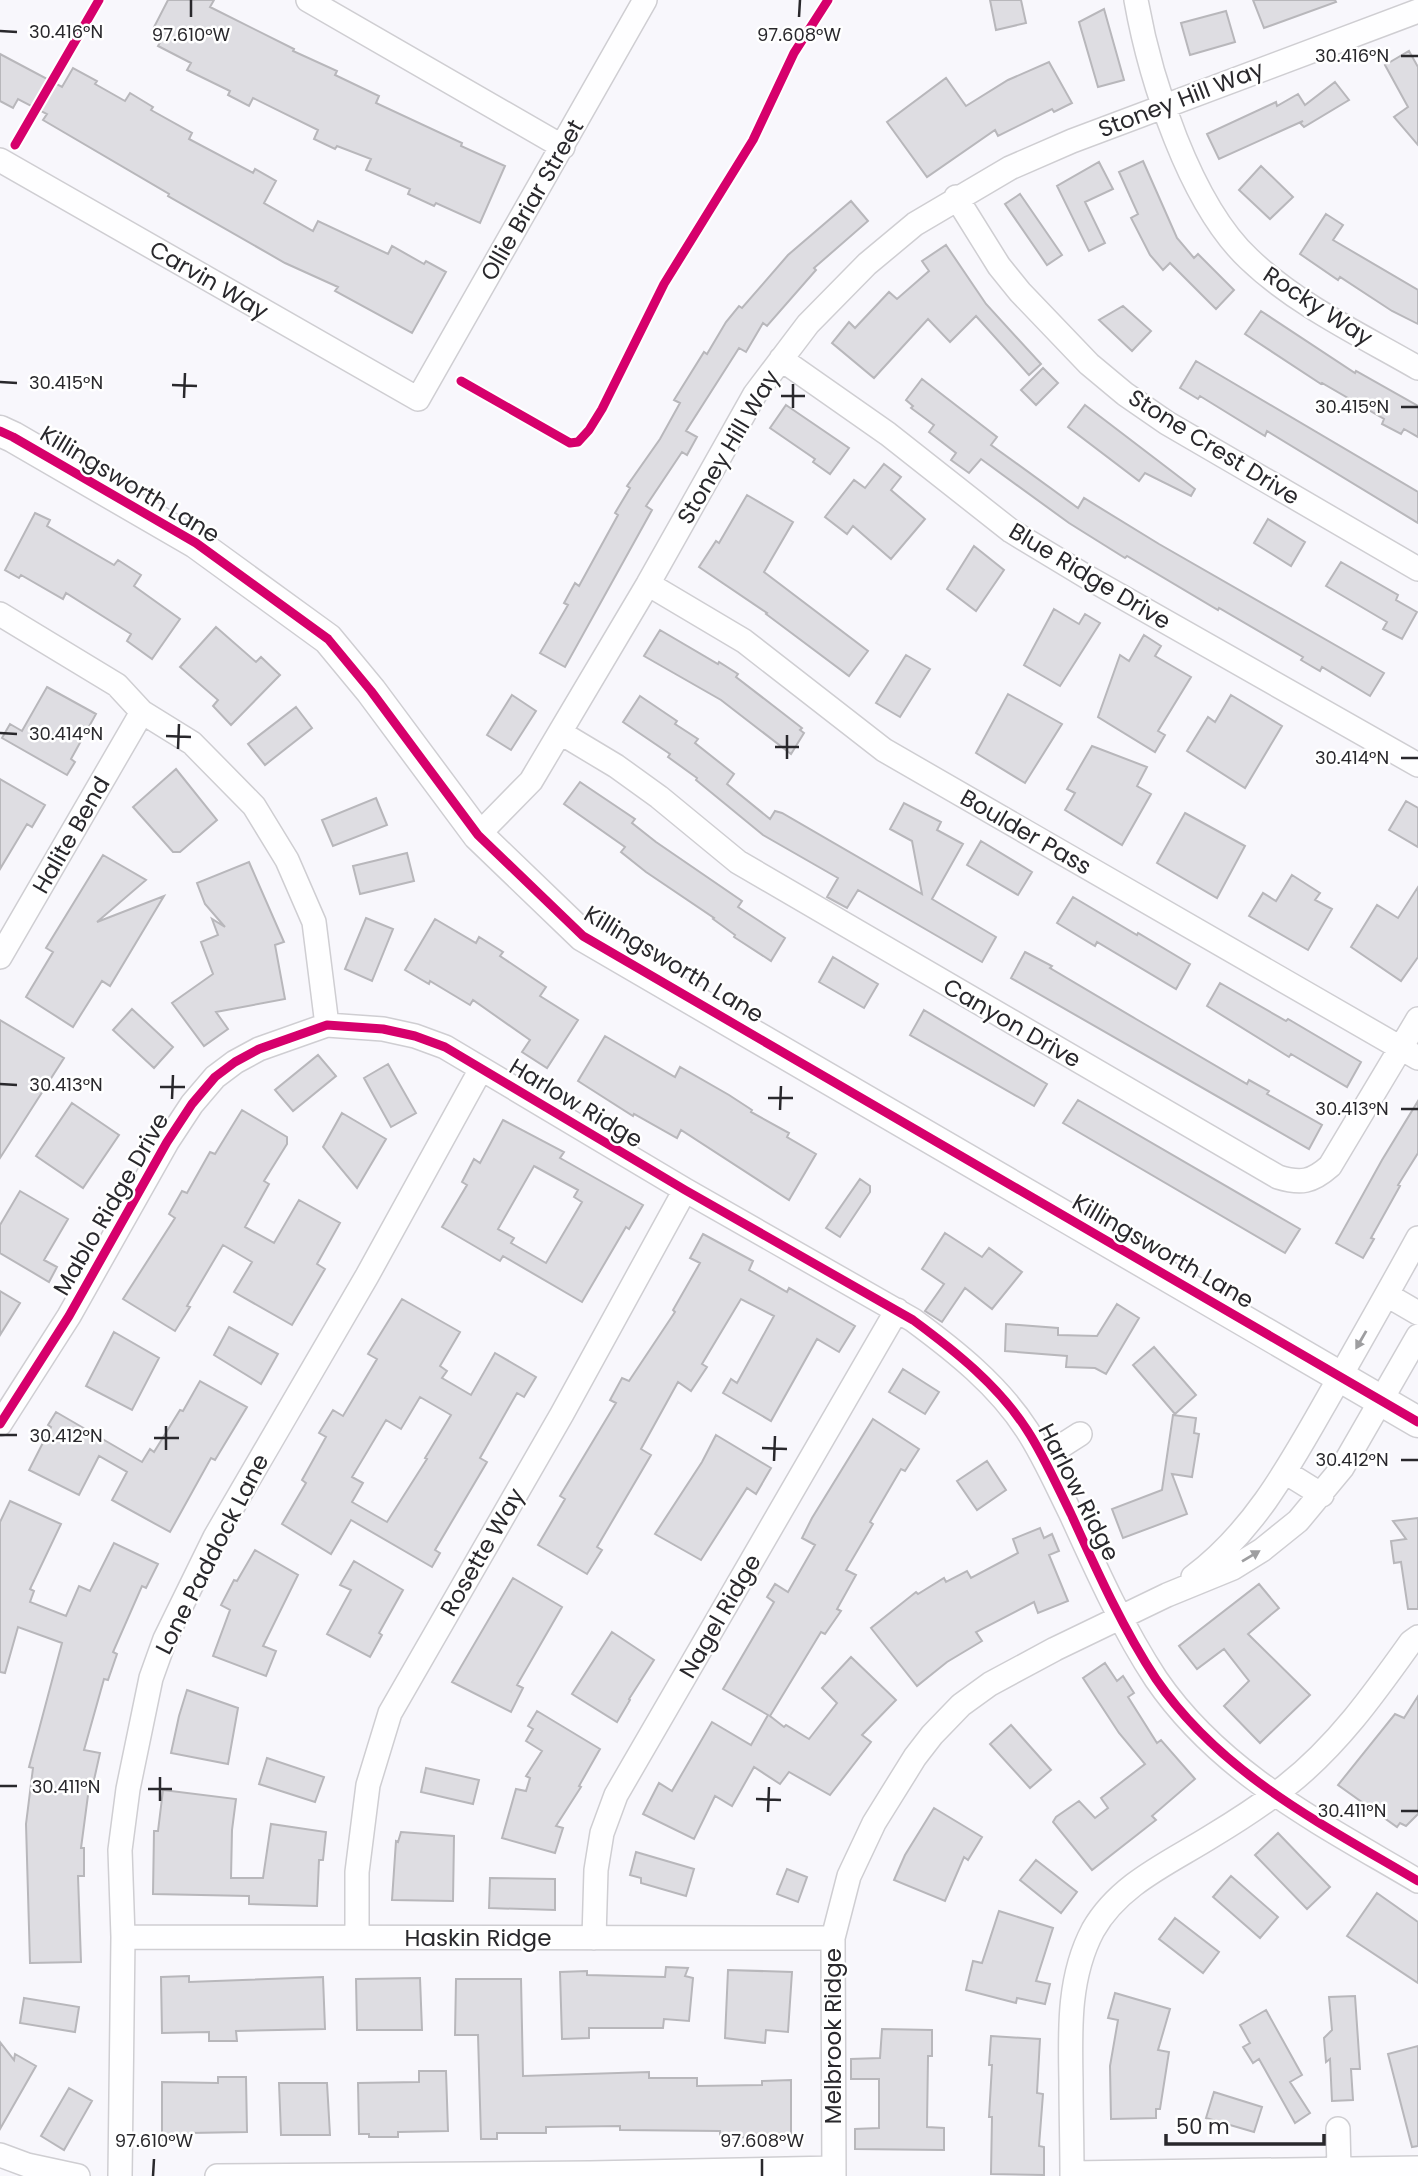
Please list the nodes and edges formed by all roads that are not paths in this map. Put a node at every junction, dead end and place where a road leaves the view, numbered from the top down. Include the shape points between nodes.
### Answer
1 (308, 0) edge
2 (645, 0) edge
3 (1136, 0) edge
4 (1418, 11) edge
5 (1165, 105) junction
6 (563, 147) junction
7 (0, 160) edge
8 (956, 197) junction
9 (781, 359) junction
10 (1418, 368) edge
11 (418, 399) joint
12 (0, 431) edge
13 (1418, 569) edge
14 (648, 584) junction
15 (0, 614) edge
16 (142, 712) junction
17 (561, 733) junction
18 (1418, 765) edge
19 (478, 835) junction
20 (0, 957) edge
21 (1418, 1019) edge
22 (327, 1025) junction
23 (1409, 1053) edge
24 (481, 1069) junction
25 (685, 1190) junction
26 (1418, 1238) edge
27 (1387, 1295) junction
28 (897, 1310) junction
29 (1418, 1313) edge
30 (1418, 1336) edge
31 (1339, 1377) junction
32 (1381, 1401) junction
33 (0, 1421) edge
34 (1418, 1422) edge
35 (1080, 1434) dead end
36 (1044, 1457) junction
37 (1285, 1472) junction
38 (1322, 1495) junction
39 (1167, 1595) junction
40 (1122, 1617) junction
41 (1418, 1637) edge
42 (1274, 1794) junction
43 (1418, 1881) edge
44 (123, 1937) junction
45 (357, 1937) junction
46 (594, 1938) junction
47 (833, 1938) junction
48 (1338, 2129) dead end
49 (0, 2155) edge
50 (1418, 2168) edge
51 (1339, 2169) junction
52 (834, 2172) edge
53 (1072, 2174) edge
54 (590, 2175) edge
55 (78, 2176) edge
56 (120, 2176) edge
57 (217, 2176) edge

1 - 6 street
2 - 6 street, Ollie Briar Street
3 - 5 street, Rocky Way
4 - 5 street, Stoney Hill Way
5 - 8 street, Stoney Hill Way via 1010,167
5 - 10 street, Rocky Way via 1191,177 1217,223 1248,259 1285,290
6 - 11 street, Ollie Briar Street
7 - 11 street, Carvin Way
8 - 9 street, Stoney Hill Way via 867,264 807,324
8 - 13 street, Stone Crest Drive via 1020,292 1125,394
9 - 14 street, Stoney Hill Way via 755,394
9 - 18 street, Blue Ridge Drive via 888,434 1011,531
12 - 19 street, Killingsworth Lane via 196,543 328,639
14 - 17 street, Stoney Hill Way
14 - 23 street, Boulder Pass via 744,641 884,750
15 - 16 street via 117,685
16 - 20 street, Halite Bend
16 - 22 street via 192,743 254,806 287,860 314,922
17 - 19 street, Stoney Hill Way via 531,781
17 - 23 street, Canyon Drive via 659,797 738,862 1278,1177 1306,1182 1330,1166
19 - 31 street, Killingsworth Lane via 583,936
21 - 23 street, Canyon Drive
22 - 24 street, Harlow Ridge via 415,1036 445,1047
22 - 33 street, Mablo Ridge Drive via 235,1062 192,1104 69,1316
24 - 25 street, Harlow Ridge
24 - 44 street, Lone Paddock Lane via 368,1276 215,1537 165,1639 151,1678 128,1789 120,1850
25 - 28 street, Harlow Ridge
25 - 45 street, Rosette Way via 390,1713 368,1785 357,1872
26 - 27 street, Melbrook Ridge
27 - 29 street
27 -> 31 street, Melbrook Ridge
28 - 36 street, Harlow Ridge via 982,1377 1007,1403
28 - 46 street, Nagel Ridge via 616,1795 602,1833 596,1870
30 - 32 street, Melbrook Ridge
31 - 32 street, Killingsworth Lane
31 - 37 street, Melbrook Ridge
32 - 34 street, Killingsworth Lane
32 - 38 street, Melbrook Ridge
35 - 36 street
36 - 40 street, Harlow Ridge
37 - 38 street
37 - 39 street, Melbrook Ridge via 1232,1543
39 -> 38 street, Melbrook Ridge via 1233,1568 1262,1550
39 - 40 street, Melbrook Ridge
40 - 42 street, Harlow Ridge via 1157,1679 1181,1710 1216,1748
40 - 47 street, Melbrook Ridge via 990,1684 932,1735 874,1823 849,1876
41 - 42 street via 1358,1716
42 - 43 street, Harlow Ridge
42 - 53 street via 1137,1882 1114,1902 1093,1931 1072,1999
44 - 45 street, Haskin Ridge
44 - 56 street, Lone Paddock Lane
45 - 46 street, Haskin Ridge
46 - 47 street, Haskin Ridge
47 - 52 street, Melbrook Ridge
48 - 51 street
49 - 55 street
50 - 51 street
51 - 53 street
52 - 54 street via 783,2168
54 - 57 street

